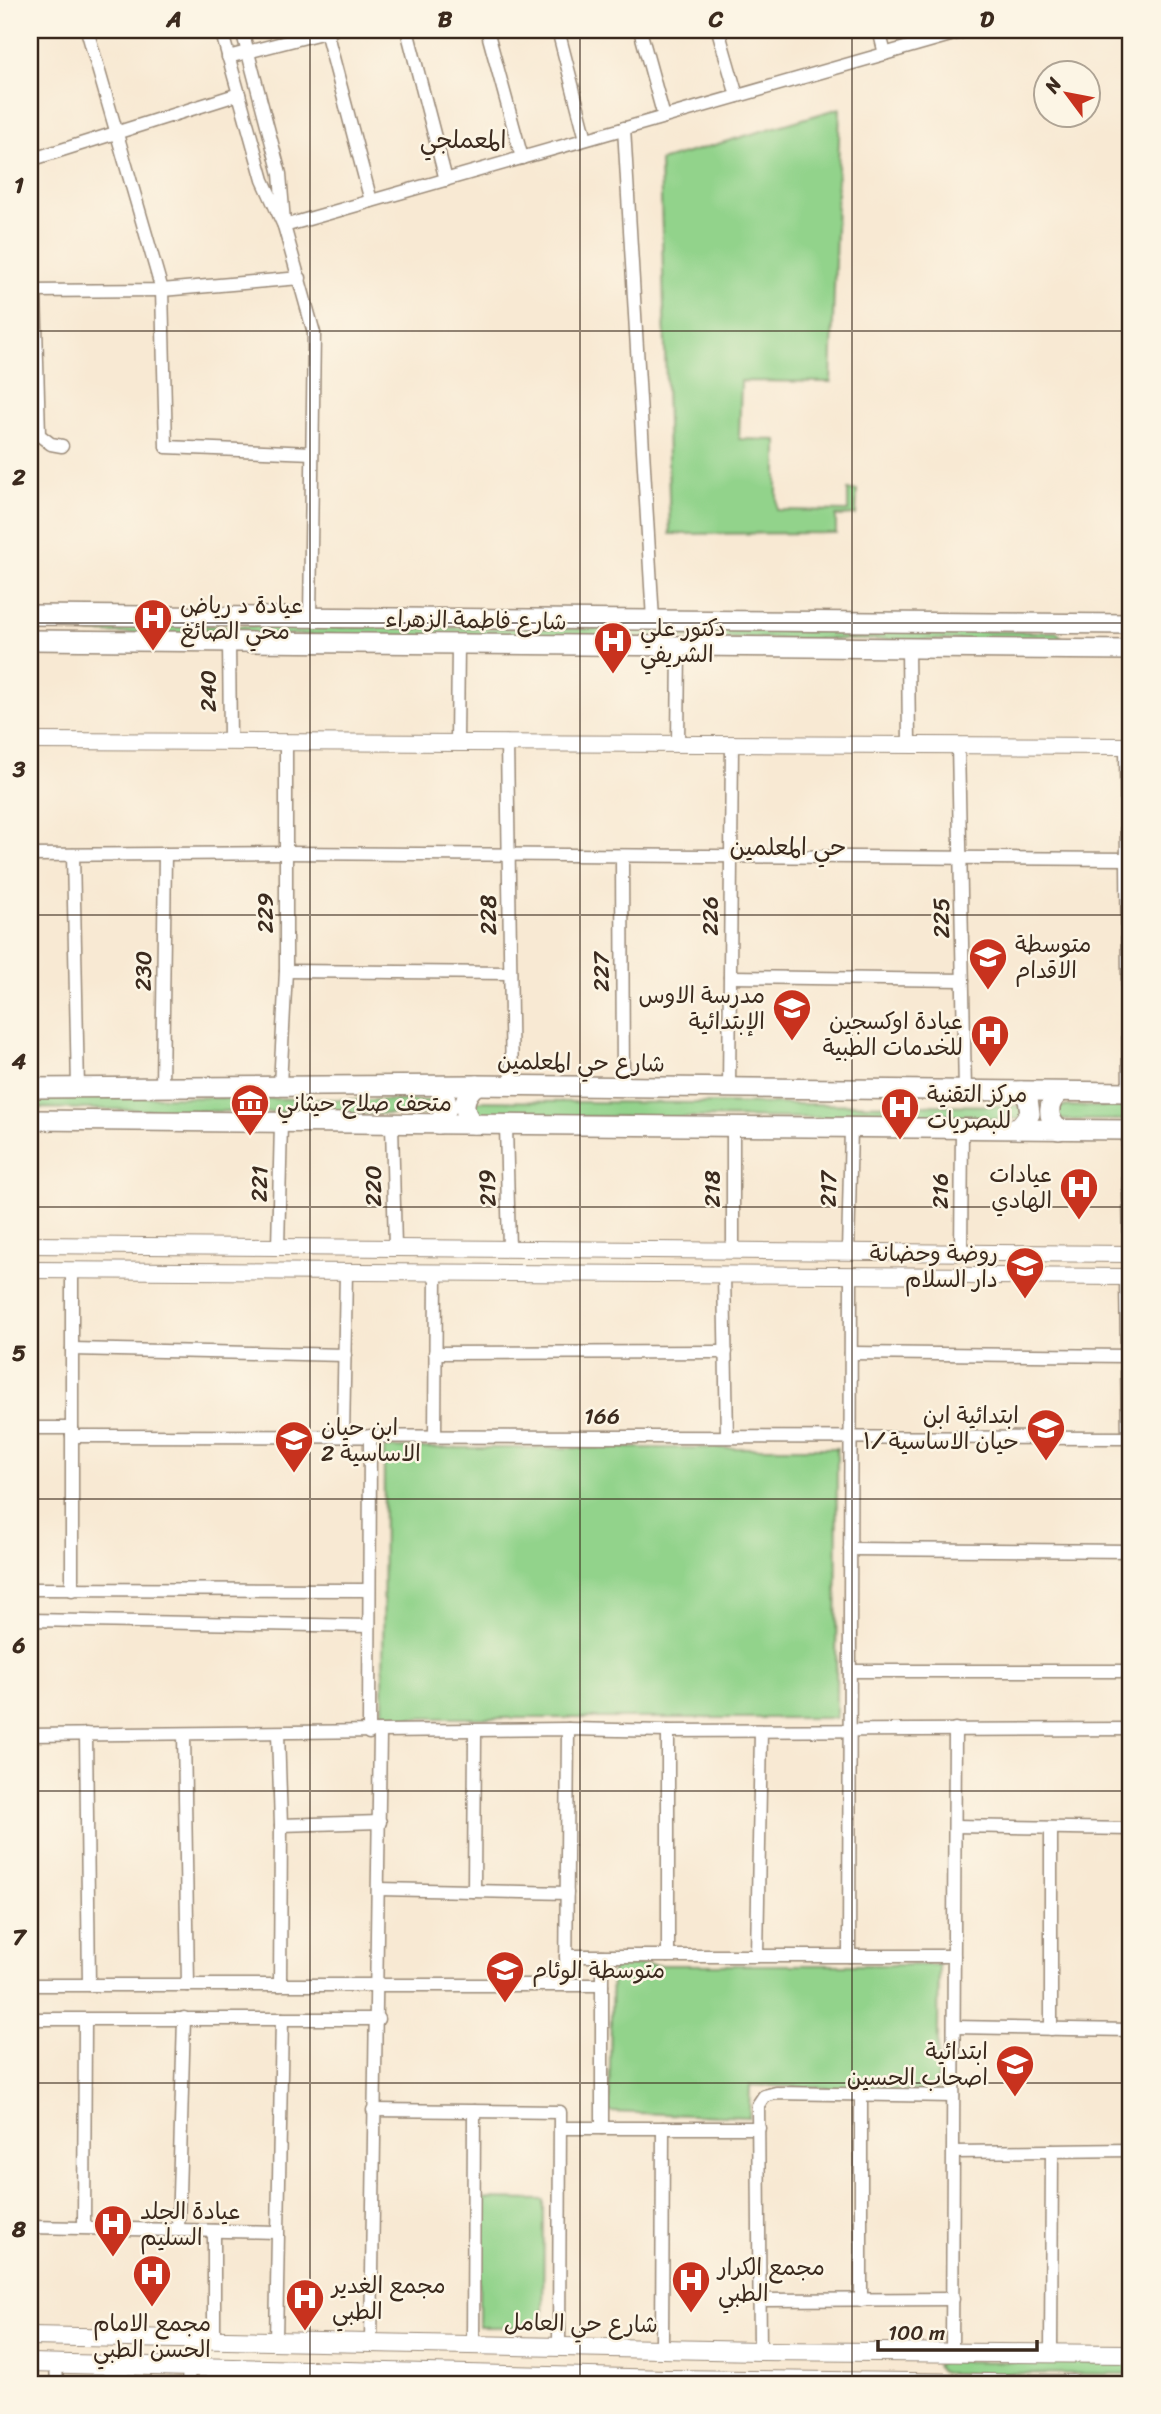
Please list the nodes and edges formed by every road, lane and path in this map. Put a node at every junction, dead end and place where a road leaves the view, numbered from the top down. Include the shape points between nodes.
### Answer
1 (87, 30) edge
2 (221, 30) edge
3 (242, 30) edge
4 (407, 30) edge
5 (487, 30) edge
6 (558, 30) edge
7 (640, 30) edge
8 (718, 30) edge
9 (879, 30) edge
10 (330, 31) edge
11 (962, 31) edge
12 (247, 52) junction
13 (885, 54) junction
14 (228, 57) junction
15 (239, 94) junction
16 (737, 96) junction
17 (664, 117) junction
18 (624, 128) junction
19 (116, 131) junction
20 (586, 139) junction
21 (522, 158) junction
22 (30, 160) edge
23 (446, 180) junction
24 (371, 201) junction
25 (284, 226) junction
26 (300, 278) junction
27 (33, 290) edge
28 (162, 290) junction
29 (62, 446) dead end
30 (312, 453) junction
31 (30, 615) edge
32 (58, 616) junction
33 (87, 616) junction
34 (310, 617) junction
35 (653, 620) junction
36 (1059, 623) junction
37 (1092, 624) junction
38 (1131, 624) edge
39 (30, 640) edge
40 (55, 640) junction
41 (86, 640) junction
42 (229, 642) junction
43 (457, 644) junction
44 (679, 646) junction
45 (908, 648) junction
46 (1056, 649) junction
47 (1091, 649) junction
48 (1131, 650) edge
49 (230, 740) junction
50 (30, 741) edge
51 (286, 741) junction
52 (457, 742) junction
53 (507, 742) junction
54 (678, 743) junction
55 (732, 744) junction
56 (909, 745) junction
57 (958, 745) junction
58 (1129, 746) edge
59 (286, 853) junction
60 (165, 854) junction
61 (30, 855) edge
62 (73, 855) junction
63 (508, 855) junction
64 (622, 856) junction
65 (732, 856) junction
66 (961, 858) junction
67 (1129, 859) edge
68 (286, 971) junction
69 (1130, 972) edge
70 (510, 973) junction
71 (730, 977) junction
72 (963, 980) junction
73 (280, 1085) junction
74 (477, 1085) junction
75 (436, 1086) junction
76 (512, 1087) junction
77 (30, 1088) edge
78 (78, 1088) junction
79 (162, 1088) junction
80 (623, 1088) junction
81 (729, 1089) junction
82 (965, 1091) junction
83 (1021, 1091) junction
84 (1060, 1092) junction
85 (1130, 1092) edge
86 (30, 1120) edge
87 (281, 1123) junction
88 (392, 1124) junction
89 (439, 1124) junction
90 (474, 1124) junction
91 (506, 1125) junction
92 (733, 1127) junction
93 (851, 1128) junction
94 (961, 1129) junction
95 (1018, 1129) junction
96 (1059, 1130) junction
97 (1130, 1130) edge
98 (30, 1245) edge
99 (186, 1247) junction
100 (218, 1247) junction
101 (278, 1247) junction
102 (395, 1248) junction
103 (509, 1249) junction
104 (733, 1251) junction
105 (784, 1252) junction
106 (813, 1252) junction
107 (848, 1252) junction
108 (961, 1253) junction
109 (1130, 1254) edge
110 (30, 1270) edge
111 (72, 1270) junction
112 (186, 1271) junction
113 (219, 1271) junction
114 (346, 1272) junction
115 (436, 1272) junction
116 (724, 1274) junction
117 (783, 1275) junction
118 (815, 1275) junction
119 (851, 1275) junction
120 (1129, 1277) edge
121 (72, 1349) junction
122 (726, 1352) junction
123 (435, 1353) junction
124 (851, 1353) junction
125 (345, 1355) junction
126 (1127, 1356) junction
127 (30, 1428) edge
128 (72, 1432) junction
129 (344, 1436) junction
130 (370, 1436) junction
131 (435, 1436) junction
132 (727, 1437) junction
133 (850, 1437) junction
134 (1129, 1437) edge
135 (850, 1549) junction
136 (1131, 1551) edge
137 (30, 1589) edge
138 (72, 1590) junction
139 (369, 1590) junction
140 (30, 1620) edge
141 (369, 1626) junction
142 (850, 1671) junction
143 (1131, 1671) edge
144 (568, 1729) junction
145 (955, 1729) junction
146 (1131, 1729) edge
147 (849, 1730) junction
148 (668, 1731) junction
149 (761, 1731) junction
150 (475, 1732) junction
151 (278, 1733) junction
152 (375, 1733) junction
153 (86, 1734) junction
154 (184, 1734) junction
155 (30, 1735) edge
156 (380, 1822) junction
157 (281, 1825) junction
158 (955, 1826) junction
159 (1051, 1828) junction
160 (1131, 1829) edge
161 (379, 1889) junction
162 (474, 1891) junction
163 (566, 1893) junction
164 (566, 1956) junction
165 (602, 1956) junction
166 (668, 1956) junction
167 (757, 1956) junction
168 (849, 1956) junction
169 (954, 1956) junction
170 (30, 1985) edge
171 (89, 1985) junction
172 (188, 1985) junction
173 (280, 1985) junction
174 (378, 1985) junction
175 (566, 1985) junction
176 (602, 1985) junction
177 (184, 2018) junction
178 (30, 2019) edge
179 (282, 2019) junction
180 (378, 2019) junction
181 (86, 2020) junction
182 (954, 2027) junction
183 (1051, 2029) junction
184 (1131, 2030) edge
185 (861, 2096) junction
186 (953, 2096) junction
187 (373, 2109) junction
188 (474, 2111) junction
189 (759, 2127) junction
190 (560, 2128) junction
191 (602, 2128) junction
192 (663, 2128) junction
193 (1131, 2150) edge
194 (1052, 2151) junction
195 (953, 2152) junction
196 (30, 2227) edge
197 (83, 2227) junction
198 (178, 2230) junction
199 (214, 2231) junction
200 (277, 2232) junction
201 (953, 2299) junction
202 (760, 2300) junction
203 (861, 2300) junction
204 (30, 2336) edge
205 (108, 2338) junction
206 (159, 2339) junction
207 (214, 2340) junction
208 (276, 2341) junction
209 (371, 2341) junction
210 (473, 2344) junction
211 (559, 2347) junction
212 (662, 2349) junction
213 (760, 2351) junction
214 (876, 2352) junction
215 (952, 2352) junction
216 (934, 2353) junction
217 (1051, 2353) junction
218 (1131, 2354) edge
219 (30, 2364) edge
220 (56, 2364) junction
221 (108, 2366) junction
222 (157, 2366) junction
223 (188, 2375) edge
224 (274, 2377) edge
225 (380, 2377) edge
226 (478, 2379) edge
227 (568, 2381) edge
228 (668, 2382) edge
229 (759, 2382) edge
230 (876, 2382) junction
231 (928, 2382) junction
232 (852, 2383) edge
233 (952, 2383) edge
234 (57, 2384) edge
235 (1073, 2384) edge

1 - 19 street
2 - 14 street
3 - 12 street
4 - 23 street
5 - 21 street
6 - 20 street
7 - 17 street
8 - 16 street
9 - 13 street
10 - 12 street
10 - 24 street
11 - 13 street
12 - 14 street
12 - 25 street via 282,184
13 - 16 street
14 - 15 street
15 - 19 street
15 - 25 street via 263,180
16 - 17 street
17 - 18 street
18 - 20 street
18 - 35 street
19 - 22 street
19 - 28 street
20 - 21 street
21 - 23 street
23 - 24 street
24 - 25 street
25 - 26 street
26 - 28 street
26 - 30 street via 314,333
27 - 28 street
27 - 29 street via 37,425 43,441
28 - 30 street via 166,447
30 - 34 street
31 - 32 main road, شارع فاطمة الزهراء
32 - 33 main road, شارع فاطمة الزهراء
32 - 40 main road via 61,628
33 - 34 main road, شارع فاطمة الزهراء
33 - 41 main road via 81,628
34 - 35 main road, شارع فاطمة الزهراء
35 - 36 main road, شارع فاطمة الزهراء
36 - 37 main road, شارع فاطمة الزهراء
36 - 46 main road via 1063,637
37 - 38 main road, شارع فاطمة الزهراء
37 - 47 main road via 1086,636
39 - 40 main road, شارع فاطمة الزهراء
40 - 41 main road, شارع فاطمة الزهراء
41 - 42 main road, شارع فاطمة الزهراء
42 - 43 main road, شارع فاطمة الزهراء
42 - 49 street, 240
43 - 44 main road, شارع فاطمة الزهراء
43 - 52 street
44 - 45 main road, شارع فاطمة الزهراء
44 - 54 street
45 - 46 main road, شارع فاطمة الزهراء
45 - 56 street
46 - 47 main road, شارع فاطمة الزهراء
47 - 48 main road, شارع فاطمة الزهراء
49 - 50 street
49 - 51 street
51 - 52 street
51 - 59 street, 229
52 - 53 street
53 - 54 street
53 - 63 street, 228
54 - 55 street
55 - 56 street
55 - 65 street, 226
56 - 57 street
57 - 58 street
57 - 66 street, 225
58 - 67 street
59 - 60 street
59 - 63 street
59 - 68 street, 229
60 - 62 street
60 - 79 street, 230
61 - 62 street
62 - 78 street
63 - 64 street
63 - 70 street, 228
64 - 65 street
64 - 80 street, 227
65 - 66 street
65 - 71 street, 226
66 - 67 street
66 - 72 street, 225
67 - 69 street
68 - 70 street
68 - 73 street, 229
69 - 85 street
70 - 76 street, 228
71 - 72 street
71 - 81 street, 226
72 - 82 street, 225
73 - 75 main road, شارع حي المعلمين
73 - 79 main road, شارع حي المعلمين
74 - 75 main road, شارع حي المعلمين
74 - 76 main road, شارع حي المعلمين
74 - 90 main road via 464,1104
75 - 89 main road via 448,1107
76 - 80 main road, شارع حي المعلمين
77 - 78 main road, شارع حي المعلمين
78 - 79 main road, شارع حي المعلمين
80 - 81 main road, شارع حي المعلمين
81 - 82 main road, شارع حي المعلمين
82 - 83 main road, شارع حي المعلمين
83 - 84 main road, شارع حي المعلمين
83 - 95 main road via 1030,1104 1030,1114
84 - 85 main road, شارع حي المعلمين
84 - 96 main road via 1049,1110
86 - 87 main road
87 - 88 main road
87 - 101 street, 221
88 - 89 main road
88 - 102 street, 220
89 - 90 main road
90 - 91 main road
91 - 92 main road
91 - 103 street, 219
92 - 93 main road
92 - 104 street, 218
93 - 94 main road
93 - 107 street, 217
94 - 95 main road
94 - 108 street, 216
95 - 96 main road
96 - 97 main road
97 - 109 street
98 - 99 street
99 - 100 street
99 - 112 street via 194,1250 197,1260
100 - 101 street
100 - 113 street via 209,1259
101 - 102 street
102 - 103 street
103 - 104 street
104 - 105 street
105 - 106 street
105 - 117 street via 794,1263
106 - 107 street
106 - 118 street via 803,1264
107 - 108 street
108 - 109 street
110 - 111 street
111 - 112 street
111 - 121 street
112 - 113 street
113 - 114 street
114 - 115 street
114 - 125 street
115 - 116 street
115 - 123 street
116 - 117 street
116 - 122 street
117 - 118 street
118 - 119 street
119 - 120 street
119 - 124 street
120 - 126 street
121 - 125 street
121 - 128 street
122 - 123 street
122 - 132 street
123 - 131 street
124 - 126 street
124 - 133 street
125 - 129 street
126 - 134 street
127 - 128 street, 166
128 - 129 street, 166
128 - 138 street
129 - 130 street, 166
130 - 131 street, 166
130 - 139 street
131 - 132 street, 166
132 - 133 street, 166
133 - 134 street, 166
133 - 135 street
135 - 136 street
135 - 142 street
137 - 138 street
138 - 139 street
139 - 141 street
140 - 141 street
141 - 152 street
142 - 143 street
142 - 147 street
144 - 148 street
144 - 150 street
144 - 163 street
145 - 146 street
145 - 147 street
145 - 158 street
147 - 149 street
147 - 168 street
148 - 149 street
148 - 166 street
149 - 167 street
150 - 152 street
150 - 162 street
151 - 152 street
151 - 154 street
151 - 157 street
152 - 156 street
153 - 154 street
153 - 155 street
153 - 171 street
154 - 172 street
156 - 157 street
156 - 161 street
157 - 173 street
158 - 159 street
158 - 169 street
159 - 160 street
159 - 183 street
161 - 162 street
161 - 174 street
162 - 163 street
163 - 164 street
164 - 165 street
164 - 175 street
165 - 166 street
165 - 176 street
166 - 167 street
167 - 168 street
168 - 169 street
169 - 182 street
170 - 171 street
171 - 172 street
172 - 173 street
173 - 174 street
174 - 175 street
174 - 180 street
175 - 176 street
176 - 191 street
177 - 179 street
177 - 181 street
177 - 198 street
178 - 181 street
179 - 180 street
179 - 200 street
180 - 187 street
181 - 197 street
182 - 183 street
182 - 186 street
183 - 184 street
185 - 186 street
185 - 189 street via 764,2096 758,2105
185 - 203 street
186 - 195 street
187 - 188 street
187 - 209 street
188 - 190 street via 560,2112
188 - 210 street
189 - 192 street
189 - 202 street
190 - 191 street
190 - 211 street
191 - 192 street
192 - 212 street
193 - 194 street
194 - 195 street
194 - 217 street
195 - 201 street
196 - 197 street
197 - 198 street
198 - 199 street
199 - 200 street
199 - 207 street
200 - 208 street
201 - 203 street
201 - 215 street
202 - 203 street
202 - 213 street
204 - 205 main road, شارع حي العامل
205 - 206 main road, شارع حي العامل
205 - 221 main road via 118,2348
206 - 207 main road, شارع حي العامل
206 - 222 main road via 149,2348 151,2362
207 - 208 main road, شارع حي العامل
208 - 209 main road, شارع حي العامل
209 - 210 main road, شارع حي العامل
210 - 211 main road, شارع حي العامل
211 - 212 main road, شارع حي العامل
212 - 213 main road, شارع حي العامل
213 - 214 main road, شارع حي العامل
214 - 216 main road, شارع حي العامل
214 - 230 main road via 889,2365 886,2376
215 - 216 main road, شارع حي العامل
215 - 217 main road, شارع حي العامل
216 - 231 main road via 920,2362 919,2371
217 - 218 main road, شارع حي العامل
219 - 220 main road
220 - 221 main road
220 - 234 street
221 - 222 main road
222 - 223 main road
223 - 224 main road
224 - 225 main road
225 - 226 main road
226 - 227 main road
227 - 228 main road
228 - 229 main road
229 - 232 main road
230 - 231 main road
230 - 232 main road
231 - 233 main road
233 - 235 main road

